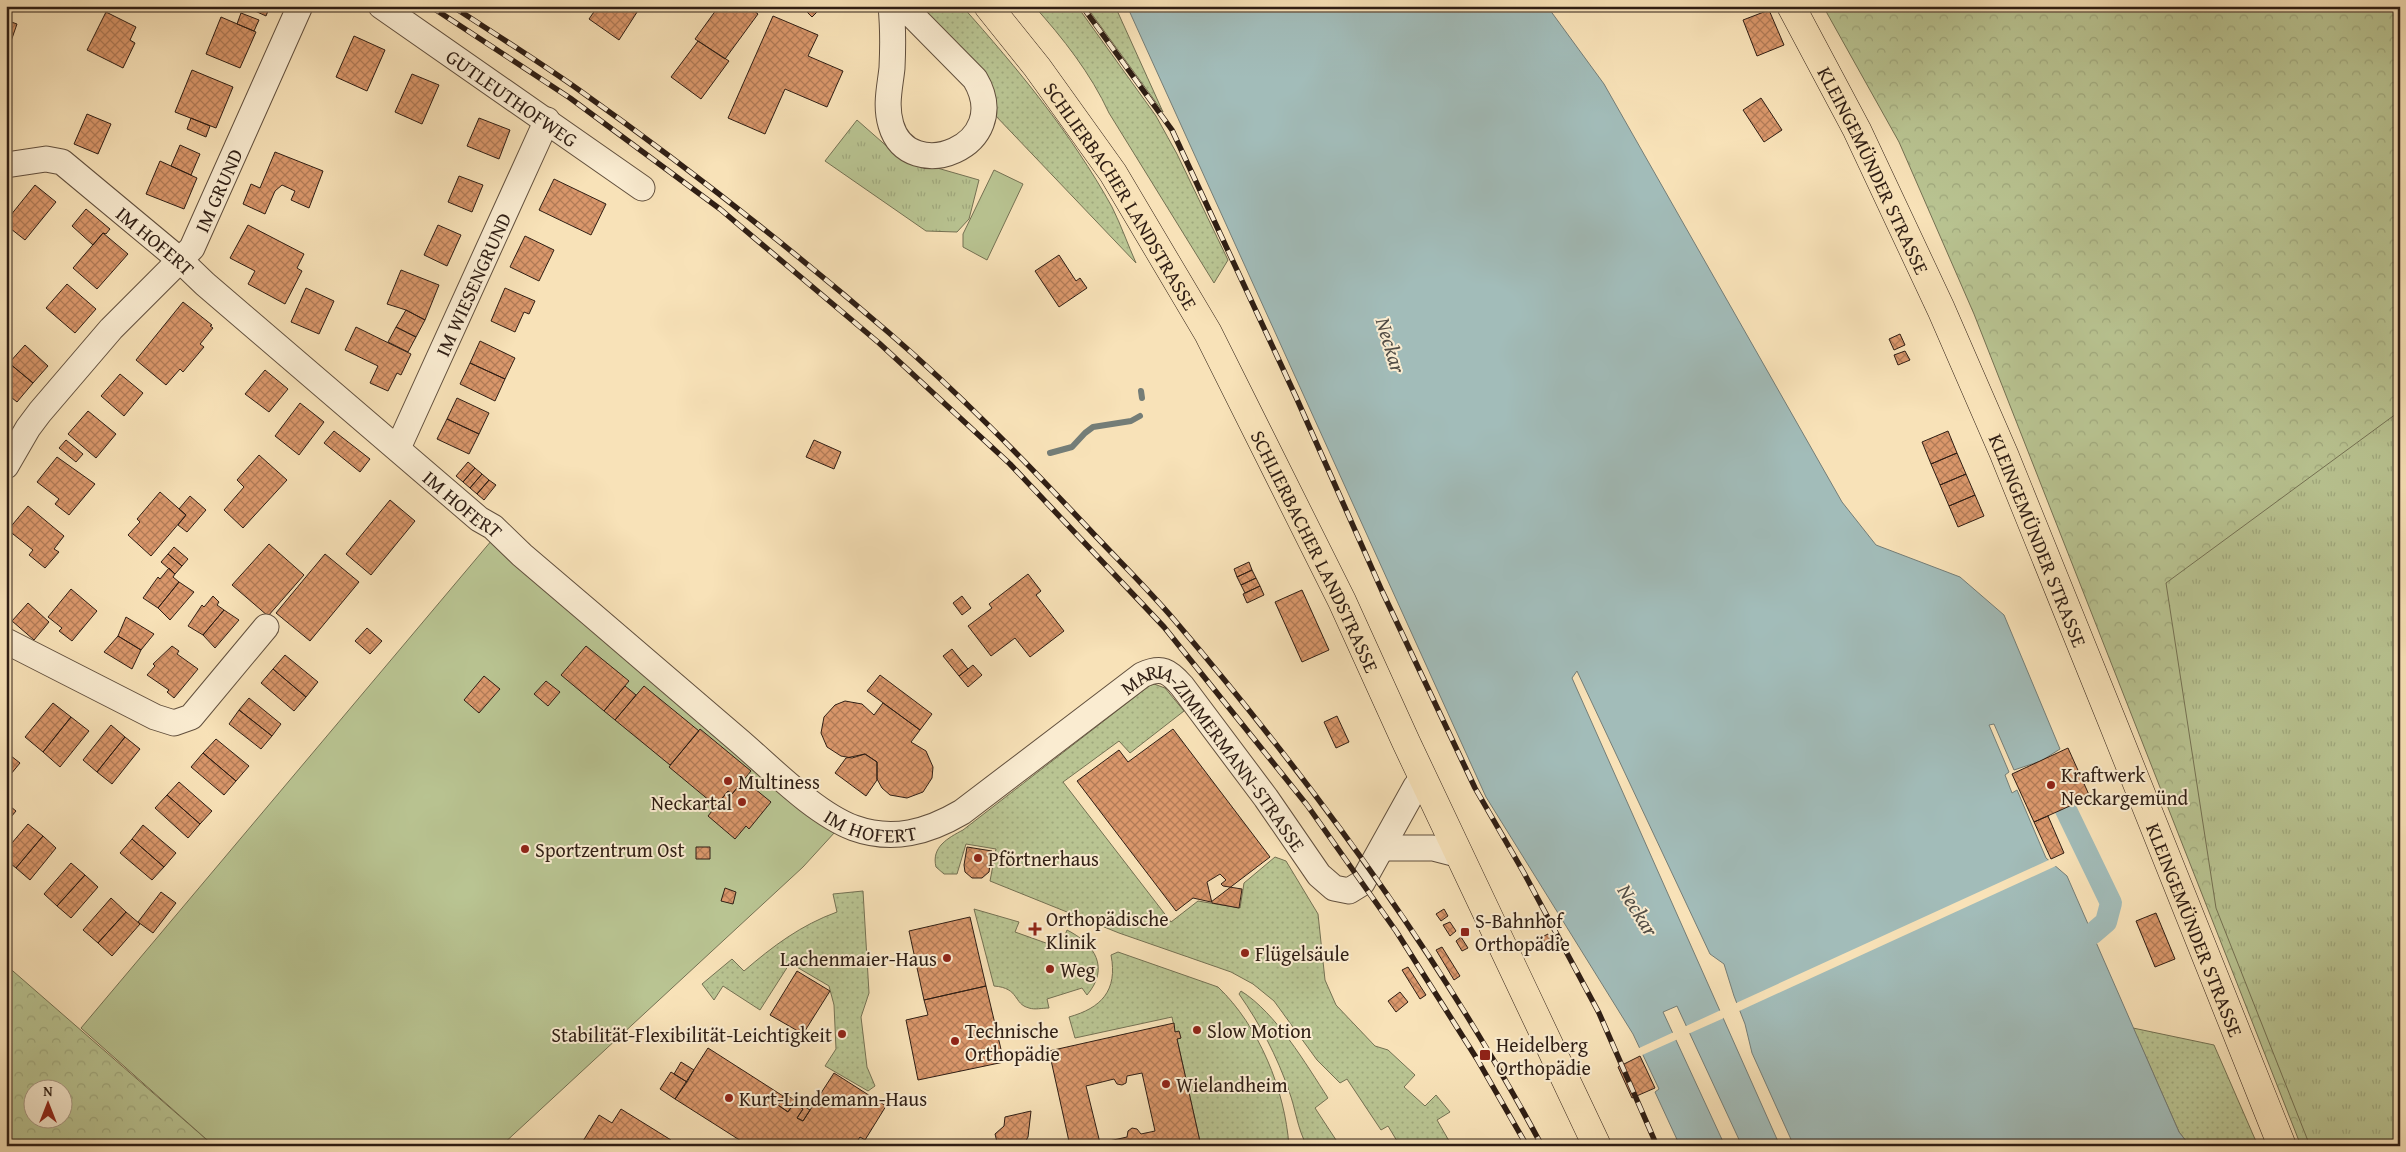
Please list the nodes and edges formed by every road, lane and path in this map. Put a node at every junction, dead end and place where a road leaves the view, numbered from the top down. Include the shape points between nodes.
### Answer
1 (300, 6) edge
2 (381, 6) edge
3 (891, 6) edge
4 (903, 6) edge
5 (988, 6) edge
6 (1791, 6) edge
7 (547, 120) junction
8 (6, 165) edge
9 (642, 188) dead end
10 (181, 261) junction
11 (398, 448) junction
12 (6, 466) edge
13 (266, 627) dead end
14 (6, 641) edge
15 (1424, 781) junction
16 (927, 830) joint
17 (1382, 848) junction
18 (1460, 855) junction
19 (1593, 1136) edge
20 (2282, 1146) edge

1 - 10 street, IM GRUND via 192,248
2 - 7 street, GUTLEUTHOFWEG
3 - 4 street via 892,68 887,108 891,126 898,140 914,151 935,156 952,153 968,144 983,119 984,100 975,79
5 - 15 main road, SCHLIERBACHER LANDSTRASSE via 1113,172 1208,333 1342,601
6 - 20 main road, KLEINGEMÜNDER STRASSE via 1873,163 2004,454
7 - 9 street, GUTLEUTHOFWEG
7 - 11 street, IM WIESENGRUND
8 - 10 street, IM HOFERT via 46,158 62,162
10 - 11 street, IM HOFERT
10 - 12 street, IM GRUND via 105,336 28,428
11 - 16 street, IM HOFERT via 827,814 872,832 895,834
13 - 14 street via 191,717 174,723 155,717
15 - 17 street, MARIA-ZIMMERMANN-STRASSE via 1416,786
15 - 18 main road, SCHLIERBACHER LANDSTRASSE
16 - 17 street, MARIA-ZIMMERMANN-STRASSE via 962,812 1142,675 1162,669 1171,673 1182,686 1324,881 1343,891 1357,887
17 - 18 street via 1433,848
18 - 19 main road, SCHLIERBACHER LANDSTRASSE

